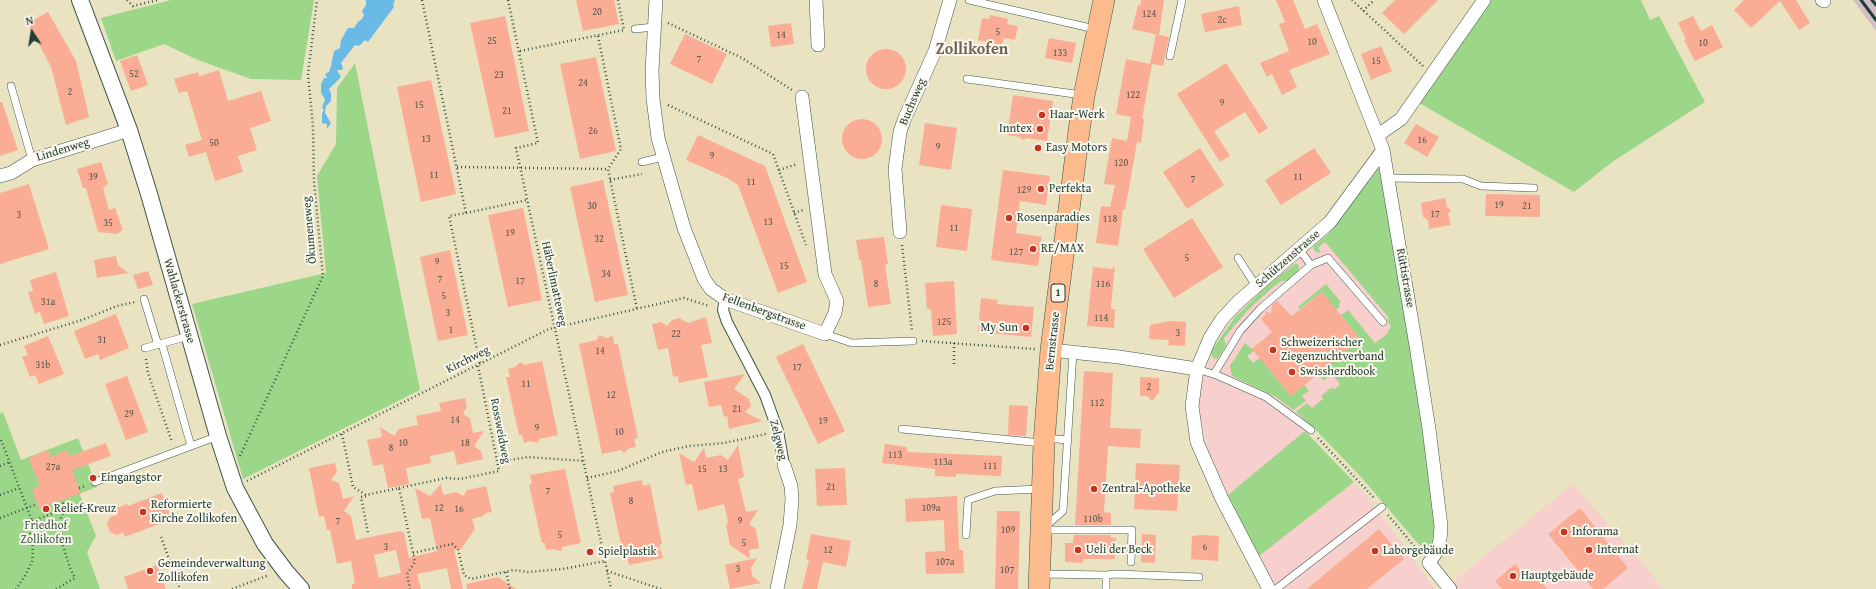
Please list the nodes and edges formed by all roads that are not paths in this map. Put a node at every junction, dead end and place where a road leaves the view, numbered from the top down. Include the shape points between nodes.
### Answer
1 (80, 0) edge
2 (656, 0) edge
3 (816, 0) edge
4 (950, 0) edge
5 (969, 0) edge
6 (1104, 0) edge
7 (1182, 0) edge
8 (1324, 0) edge
9 (1484, 0) edge
10 (654, 22) junction
11 (635, 29) dead end
12 (1097, 30) junction
13 (818, 45) dead end
14 (1170, 56) dead end
15 (967, 79) dead end
16 (11, 86) dead end
17 (802, 96) road end
18 (1084, 96) junction
19 (129, 130) junction
20 (1378, 135) junction
21 (1383, 150) junction
22 (663, 157) junction
23 (32, 160) junction
24 (642, 162) dead end
25 (0, 176) edge
26 (1387, 178) junction
27 (1534, 188) dead end
28 (900, 232) road end
29 (1299, 249) junction
30 (1238, 258) dead end
31 (1311, 265) junction
32 (1256, 286) junction
33 (144, 299) road end
34 (724, 304) junction
35 (1383, 322) dead end
36 (825, 334) junction
37 (190, 336) junction
38 (912, 341) road end
39 (160, 344) junction
40 (145, 348) road end
41 (1051, 350) junction
42 (1073, 352) junction
43 (1197, 369) junction
44 (1214, 374) junction
45 (902, 429) dead end
46 (1311, 430) road end
47 (218, 436) junction
48 (1068, 440) junction
49 (1045, 441) junction
50 (191, 446) junction
51 (784, 465) joint
52 (95, 482) dead end
53 (1042, 489) junction
54 (1382, 507) road end
55 (1041, 530) junction
56 (966, 535) dead end
57 (1131, 562) dead end
58 (1106, 575) junction
59 (1199, 577) dead end
60 (1039, 581) edge
61 (301, 589) edge
62 (777, 589) edge
63 (1106, 589) edge
64 (1269, 589) edge
65 (1276, 589) edge
66 (1450, 589) edge

1 - 19 street, Wahlackerstrasse
2 - 10 street, Fellenbergstrasse
3 - 13 street
4 - 28 street, Buchsweg via 935,51 900,132 895,169
5 - 12 lane
6 - 12 main road, Bernstrasse / 1
7 - 14 lane
8 - 20 street, Rüttistrasse
9 - 20 street via 1401,119
10 - 11 lane
10 - 22 street, Fellenbergstrasse via 653,99
12 - 18 main road, Bernstrasse / 1
15 - 18 lane
16 - 23 lane
17 - 36 street via 822,256 827,282 837,301 835,313
18 - 41 main road, Bernstrasse / 1
19 - 23 street, Lindenweg
19 - 37 street, Wahlackerstrasse
20 - 21 street, Rüttistrasse
21 - 26 street, Rüttistrasse
21 - 29 street, Schützenstrasse via 1330,222
22 - 24 lane
22 - 34 street, Fellenbergstrasse via 684,228 702,273
23 - 25 street, Lindenweg via 11,173
26 - 27 lane via 1463,178 1481,186
26 - 66 street, Rüttistrasse via 1419,361 1441,526 1437,552 1428,563
29 - 31 lane
29 - 32 street, Schützenstrasse
30 - 32 lane
31 - 35 lane via 1328,258
31 - 44 lane via 1260,309 1240,331
32 - 43 street, Schützenstrasse via 1215,329
33 - 39 lane
34 - 36 street, Fellenbergstrasse
34 - 51 street, Zelgweg via 726,322 765,395 778,431
36 - 38 lane via 852,343
37 - 39 lane
37 - 47 street, Wahlackerstrasse
39 - 40 lane
39 - 50 lane
41 - 42 street
41 - 49 main road, Bernstrasse / 1
42 - 43 street
42 - 48 lane
43 - 44 lane
43 - 64 street, Schützenstrasse via 1192,406 1198,442 1222,500
44 - 46 lane via 1274,401
45 - 49 lane
47 - 50 lane
47 - 61 street, Wahlackerstrasse via 235,488 260,537
48 - 49 lane
48 - 55 lane via 1063,511
49 - 53 main road, Bernstrasse / 1
50 - 52 lane
51 - 62 street, Zelgweg via 791,486 792,499 790,525
53 - 55 main road, Bernstrasse / 1
53 - 56 lane via 995,491 968,500
54 - 65 lane
55 - 57 lane via 1132,530
55 - 60 main road, Bernstrasse / 1
58 - 59 lane
58 - 60 lane
58 - 63 lane

